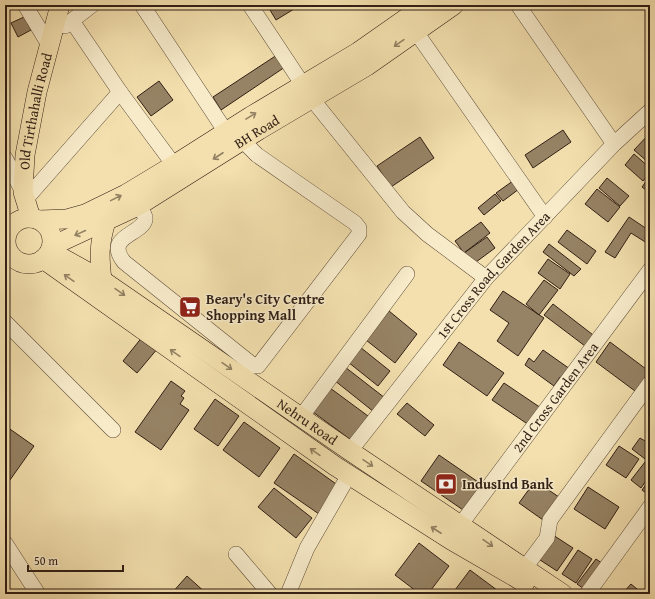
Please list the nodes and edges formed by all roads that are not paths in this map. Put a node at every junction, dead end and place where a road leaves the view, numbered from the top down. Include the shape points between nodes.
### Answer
1 (25, 5) edge
2 (60, 5) edge
3 (92, 5) edge
4 (142, 5) edge
5 (250, 5) edge
6 (425, 5) edge
7 (454, 5) edge
8 (518, 5) edge
9 (72, 21) junction
10 (416, 32) junction
11 (51, 40) junction
12 (120, 92) junction
13 (307, 92) junction
14 (650, 111) edge
15 (226, 132) junction
16 (243, 140) junction
17 (614, 144) junction
18 (5, 158) edge
19 (174, 165) junction
20 (138, 206) junction
21 (29, 208) junction
22 (545, 217) junction
23 (106, 221) junction
24 (7, 247) edge
25 (48, 252) junction
26 (650, 270) edge
27 (407, 274) dead end
28 (486, 278) junction
29 (102, 280) junction
30 (5, 322) edge
31 (650, 383) edge
32 (301, 417) junction
33 (113, 430) dead end
34 (350, 451) junction
35 (349, 475) junction
36 (650, 507) edge
37 (461, 524) junction
38 (5, 543) edge
39 (236, 554) dead end
40 (524, 569) junction
41 (38, 594) edge
42 (270, 594) edge
43 (288, 594) edge
44 (541, 594) edge
45 (563, 594) edge
46 (587, 594) edge

1 - 11 street
2 - 11 main road, Old Tirthahalli Road
3 - 9 street
4 - 15 street
5 - 13 street
6 - 13 main road, BH Road
7 - 10 main road, BH Road
8 - 17 street
9 - 11 street
9 - 12 street
10 -> 13 main road, BH Road via 367,66
10 - 22 street
11 - 21 main road, Old Tirthahalli Road via 37,92 27,148
12 - 19 street
12 - 21 street
15 -> 13 main road, BH Road
13 - 16 main road, BH Road
13 - 28 street via 403,212 427,234
14 - 17 street, 1st Cross Road, Garden Area
15 - 19 main road, BH Road
16 -> 20 main road, BH Road
16 - 20 street via 257,155 359,228 359,234 258,366 248,362 124,262 118,248 121,242 145,221
17 - 22 street, 1st Cross Road, Garden Area
18 - 21 street
21 -> 19 main road, BH Road via 67,218 85,214 126,194
20 - 23 main road, BH Road
21 - 24 main road via 23,219 11,228
21 - 25 main road via 50,231 52,239
22 - 28 street, 1st Cross Road, Garden Area
23 -> 25 main road, BH Road
23 - 29 main road via 100,242
24 - 25 main road via 21,262 28,264 36,263
25 - 29 main road, Nehru Road
35 -> 25 main road, Nehru Road
26 - 37 street, 2nd Cross Garden Area
27 - 32 street
28 - 34 street, 1st Cross Road, Garden Area
29 -> 32 main road, Nehru Road
30 - 33 street
31 - 40 street via 550,520 547,538
32 - 34 main road, Nehru Road
34 -> 37 main road, Nehru Road
35 - 43 street via 308,548
44 -> 35 main road, Nehru Road
36 - 46 street
37 -> 40 main road, Nehru Road
38 - 41 street
39 - 42 street
40 - 45 main road, Nehru Road

